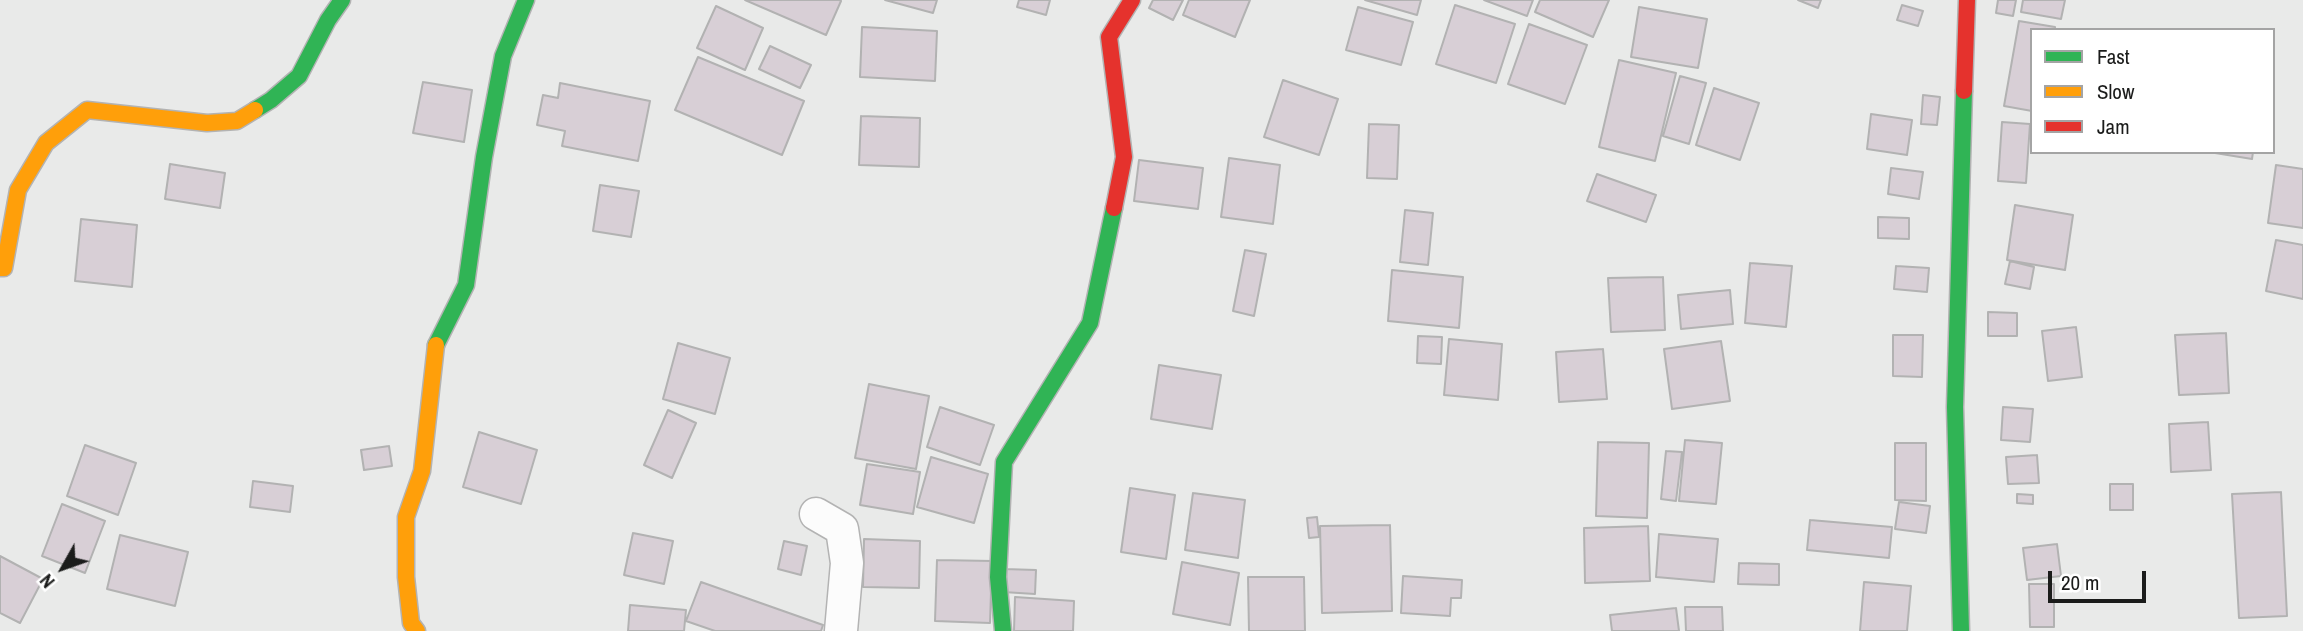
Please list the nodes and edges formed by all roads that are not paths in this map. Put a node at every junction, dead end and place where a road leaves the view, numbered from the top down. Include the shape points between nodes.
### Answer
1 (342, 0) edge
2 (526, 0) edge
3 (1132, 0) edge
4 (1967, 0) edge
5 (1, 275) edge
6 (816, 514) dead end
7 (416, 631) edge
8 (841, 631) edge
9 (1003, 631) edge
10 (1961, 631) edge

1 - 5 street via 299,76 237,121 207,123 87,110 47,143 18,190
2 - 7 street via 503,56 466,285 434,348 422,471 406,517 408,600
3 - 9 street via 1109,37 1124,157 1090,323 1004,462 998,576
4 - 10 street via 1955,407
6 - 8 street via 842,529 847,563

